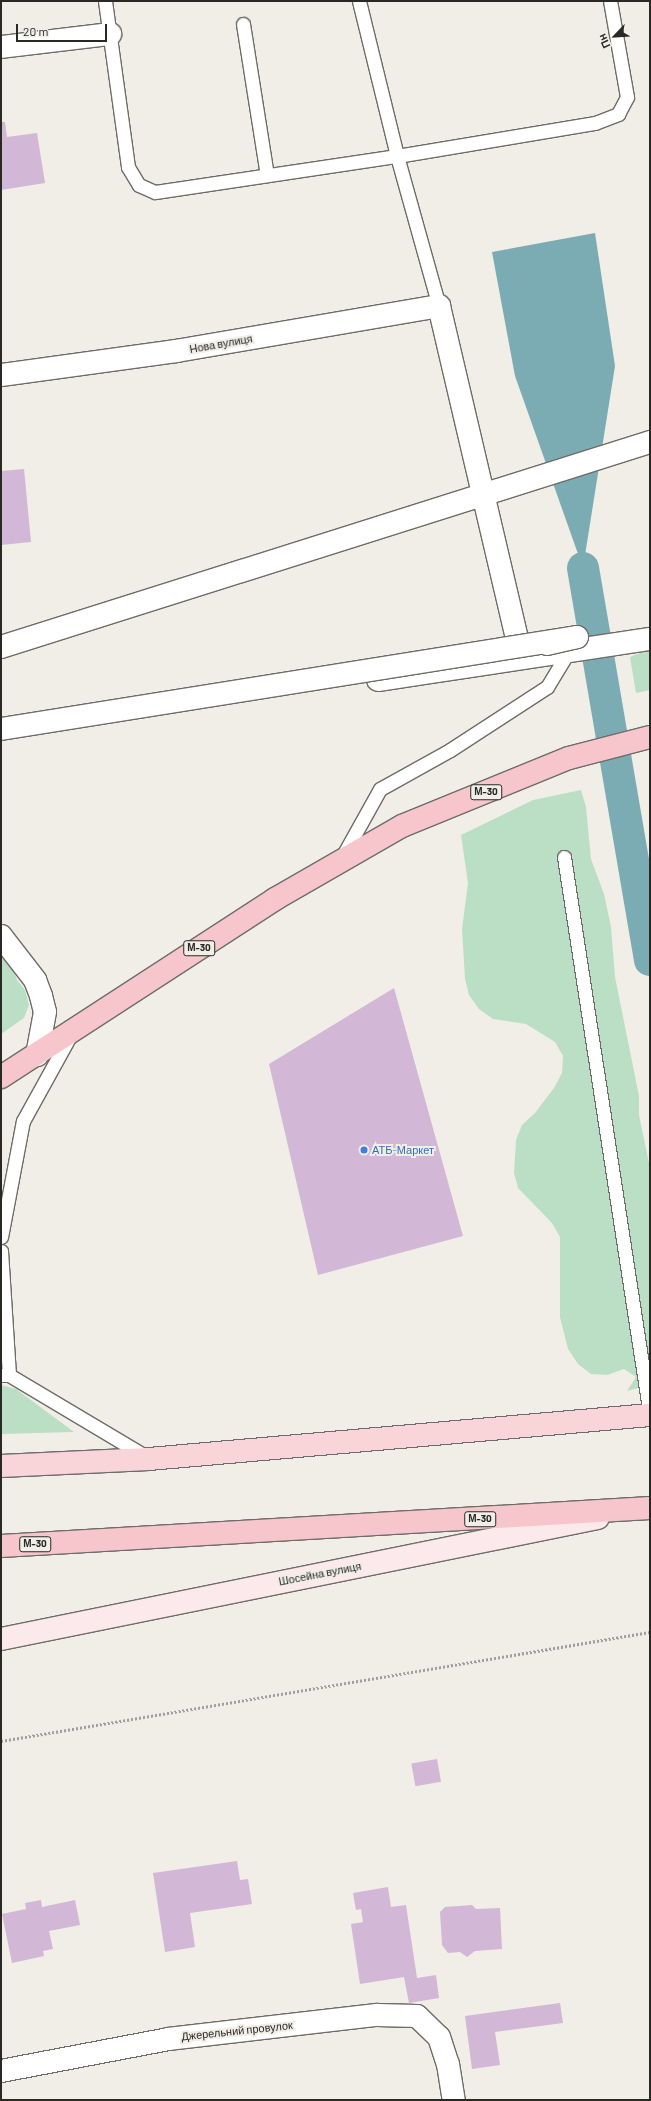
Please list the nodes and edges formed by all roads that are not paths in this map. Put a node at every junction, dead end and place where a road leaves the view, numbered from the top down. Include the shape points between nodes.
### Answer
1 (105, 1) edge
2 (359, 1) edge
3 (610, 1) edge
4 (242, 24) dead end
5 (110, 34) junction
6 (1, 47) edge
7 (397, 156) junction
8 (267, 176) junction
9 (439, 306) junction
10 (1, 374) edge
11 (650, 442) edge
12 (577, 637) junction
13 (650, 639) edge
14 (1, 647) edge
15 (1, 729) edge
16 (1, 735) edge
17 (650, 737) edge
18 (564, 857) dead end
19 (339, 862) junction
20 (1, 936) edge
21 (72, 1032) junction
22 (37, 1055) junction
23 (1, 1077) edge
24 (1, 1237) edge
25 (1, 1251) edge
26 (5, 1375) edge
27 (650, 1415) edge
28 (149, 1459) junction
29 (1, 1466) edge
30 (645, 1509) edge
31 (1, 1546) edge
32 (1, 1639) edge
33 (1, 2071) edge
34 (454, 2100) edge

1 - 5 lane
2 - 7 lane
3 - 7 lane via 627,97 618,114 595,123
4 - 8 lane
5 - 6 street
5 - 8 lane via 128,167 139,185 155,192
7 - 8 lane
7 - 9 lane
9 - 10 street, Нова вулиця via 176,351
9 - 12 street, bridge via 519,648
11 - 14 street
12 - 15 street, bridge
12 - 19 lane via 547,687 450,750 380,789
13 - 16 street
17 - 19 highway, М-30 via 569,758 402,826
18 - 27 lane
19 - 21 highway, М-30 via 274,899
20 - 22 street via 35,980 41,996 45,1012
21 - 22 highway, М-30
21 - 24 lane via 23,1121
22 - 23 highway, М-30
25 - 26 lane
26 - 28 lane
27 - 28 main road
28 - 29 main road
30 - 31 highway, М-30
30 - 32 main road, Шосейна вулиця
33 - 34 street, Джерельний провулок via 168,2039 377,2015 417,2016 439,2037 448,2064

